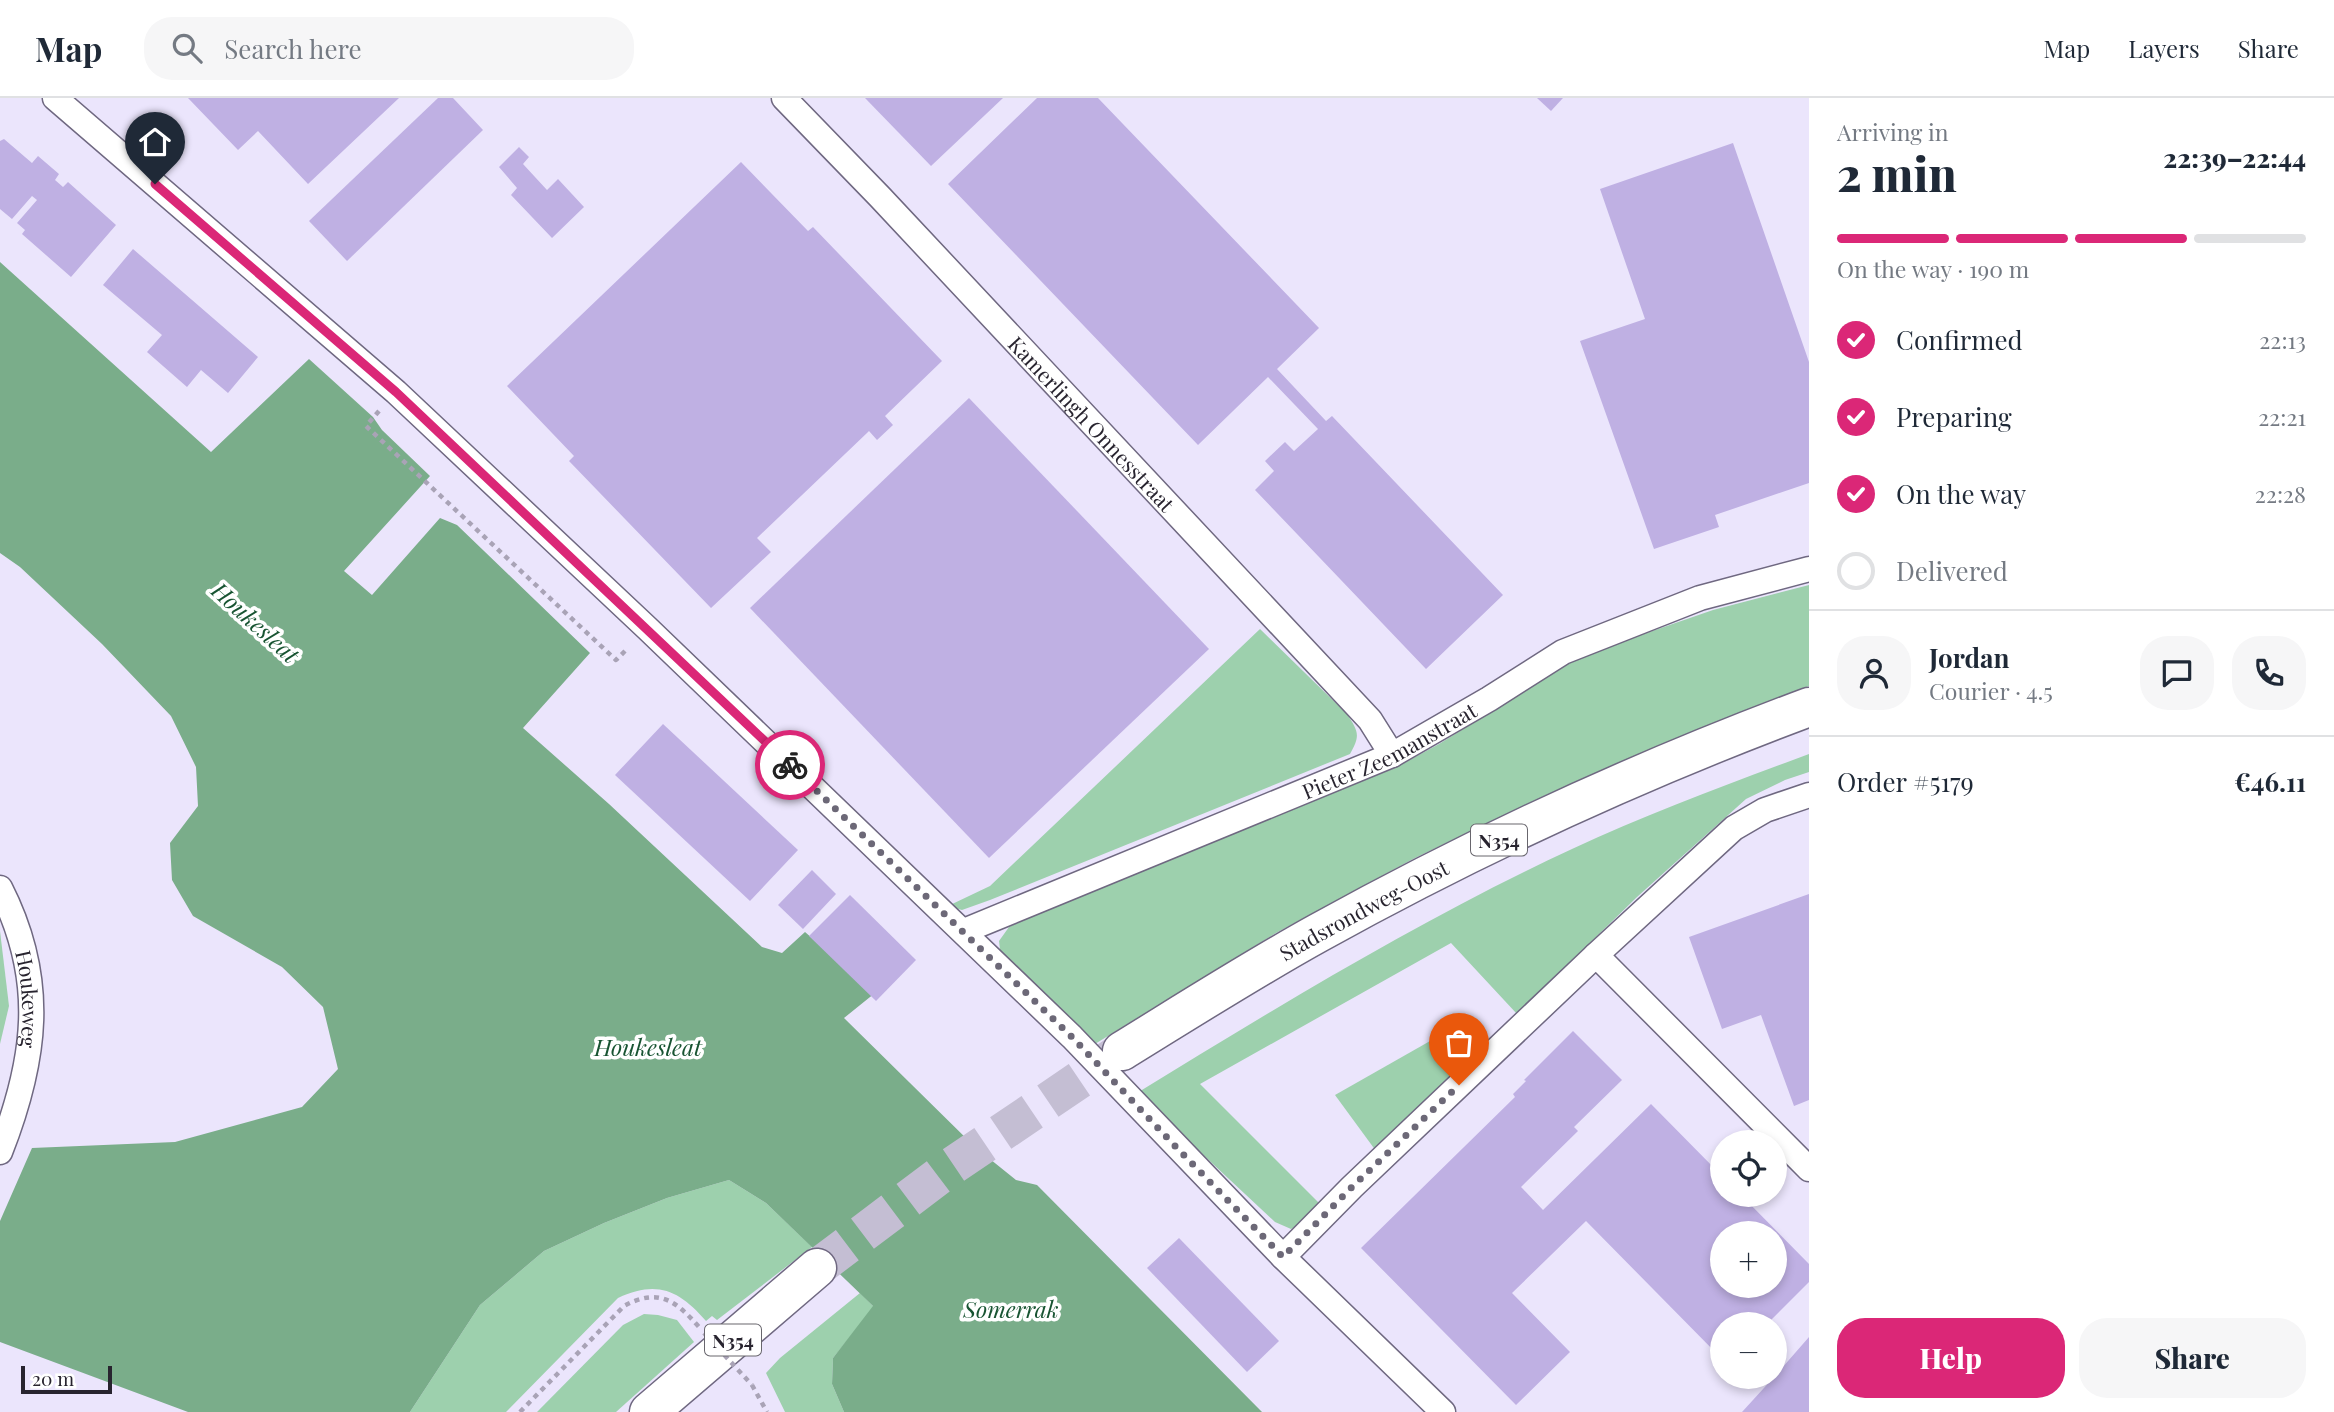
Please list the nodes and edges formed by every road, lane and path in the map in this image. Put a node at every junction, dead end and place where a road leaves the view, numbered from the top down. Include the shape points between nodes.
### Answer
1 (55, 98) edge
2 (784, 98) edge
3 (396, 392) junction
4 (1809, 569) edge
5 (647, 628) junction
6 (1809, 707) edge
7 (1392, 755) junction
8 (1809, 795) edge
9 (0, 888) edge
10 (964, 931) junction
11 (1596, 954) junction
12 (1122, 1051) tunnel mouth
13 (0, 1153) edge
14 (1809, 1169) edge
15 (1283, 1257) junction
16 (817, 1268) tunnel mouth
17 (520, 1412) edge
18 (649, 1412) edge
19 (767, 1412) edge
20 (1443, 1412) edge

1 - 3 street
2 - 7 street, Kamerlingh Onnesstraat via 1370,720
3 - 5 street
3 - 5 path via 366,426 616,660
4 - 7 street, Pieter Zeemanstraat via 1700,598 1563,652
5 - 10 street
6 - 12 main road, Stadsrondweg-Oost / N354 via 1593,796 1446,867 1317,934
7 - 10 street, Pieter Zeemanstraat
8 - 11 street via 1765,810 1734,828
9 - 13 street, Houkeweg via 21,935 32,1010 27,1066
10 - 15 street
11 - 14 street
11 - 15 street
15 - 20 street
16 - 18 main road, N354
17 - 19 path, bridge via 625,1307 639,1298 660,1298 674,1302 704,1333 752,1385

